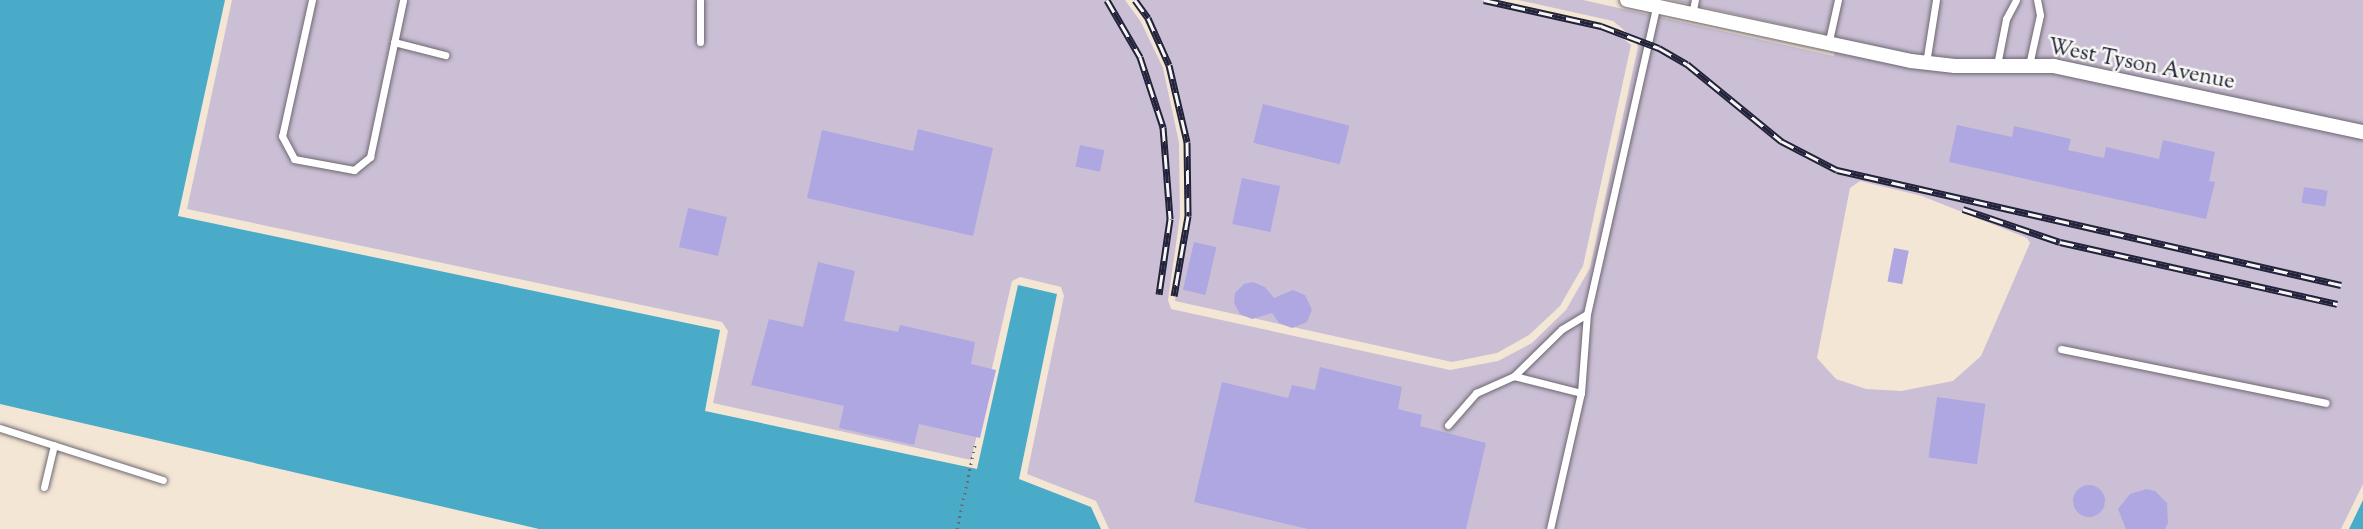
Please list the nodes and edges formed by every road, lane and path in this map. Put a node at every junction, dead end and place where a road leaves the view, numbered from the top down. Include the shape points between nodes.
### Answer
1 (312, 0) edge
2 (403, 0) edge
3 (700, 0) edge
4 (1627, 0) edge
5 (1695, 0) edge
6 (1838, 0) edge
7 (1936, 0) edge
8 (2016, 0) edge
9 (2037, 0) edge
10 (1656, 7) junction
11 (1692, 15) junction
12 (394, 42) junction
13 (700, 42) dead end
14 (1828, 45) junction
15 (445, 55) dead end
16 (1926, 63) junction
17 (1997, 65) junction
18 (2029, 65) junction
19 (2363, 132) edge
20 (1587, 314) junction
21 (2061, 349) dead end
22 (1514, 376) junction
23 (1581, 393) junction
24 (2326, 403) dead end
25 (1448, 425) dead end
26 (0, 428) edge
27 (54, 445) junction
28 (975, 445) dead end
29 (163, 480) dead end
30 (44, 487) dead end
31 (957, 529) edge
32 (1550, 529) edge

1 - 12 lane via 282,136 294,159 354,170 370,157
2 - 12 lane
3 - 13 lane
4 - 10 street, West Tyson Avenue
5 - 11 lane
6 - 14 lane
7 - 16 lane
8 - 17 lane via 2006,19
9 - 18 lane via 2040,15
10 - 11 street, West Tyson Avenue
10 - 20 lane
11 - 14 street, West Tyson Avenue
12 - 15 lane
14 - 16 street, West Tyson Avenue
16 - 17 street, West Tyson Avenue
17 - 18 street, West Tyson Avenue
18 - 19 street, West Tyson Avenue via 2054,66
20 - 22 lane via 1562,329
20 - 23 lane
21 - 24 lane
22 - 23 lane
22 - 25 lane via 1476,393
23 - 32 lane
26 - 27 lane
27 - 29 lane
27 - 30 lane
28 - 31 path

